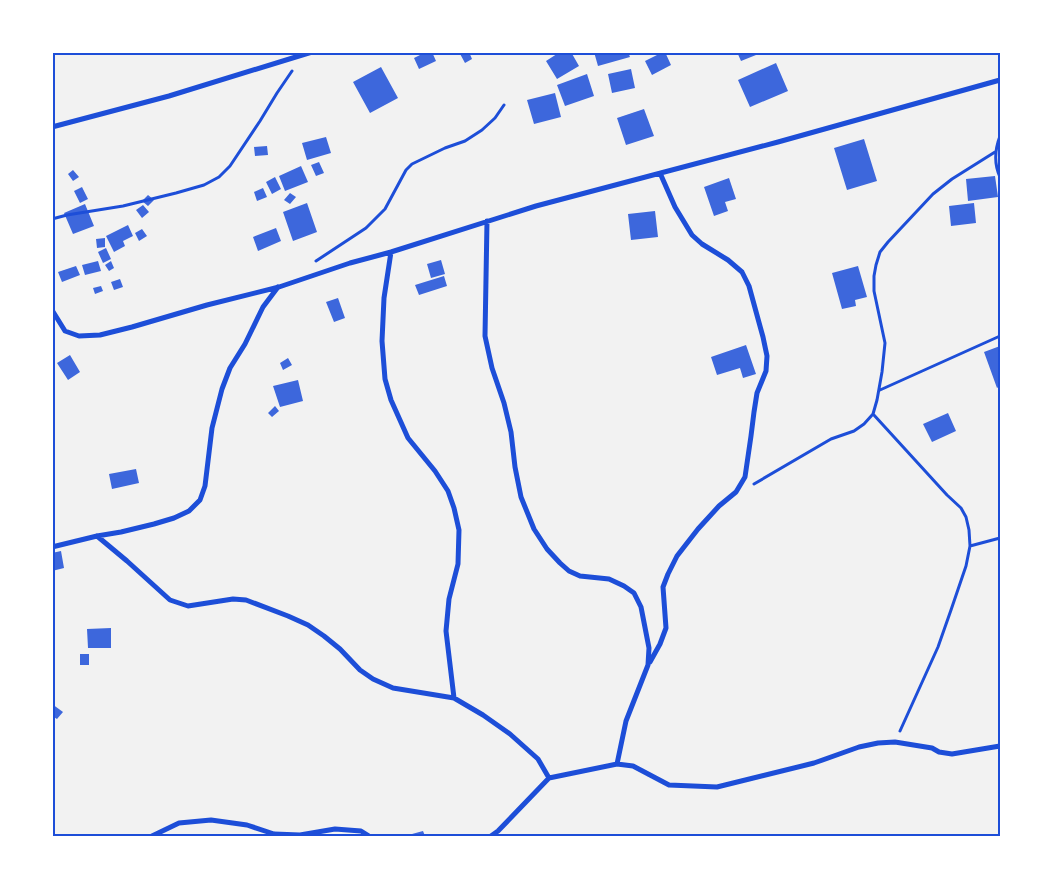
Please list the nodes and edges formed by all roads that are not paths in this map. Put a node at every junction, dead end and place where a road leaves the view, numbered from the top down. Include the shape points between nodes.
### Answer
1 (312, 52) edge
2 (1000, 80) edge
3 (52, 127) edge
4 (660, 173) junction
5 (487, 221) junction
6 (391, 252) junction
7 (279, 287) junction
8 (52, 310) edge
9 (97, 536) junction
10 (52, 547) edge
11 (648, 665) junction
12 (454, 698) junction
13 (1000, 746) edge
14 (617, 764) junction
15 (549, 778) junction
16 (152, 836) edge
17 (369, 836) edge
18 (491, 836) edge

1 - 3 street via 169,96
2 - 4 street
4 - 5 street
4 - 11 street via 692,235 742,272 749,286 768,356 757,394 745,477 736,492 719,506 677,556 663,587 666,628
5 - 6 street
5 - 11 street via 485,336 511,432 521,497 534,529 547,549 569,571 580,576 609,579 634,593 642,607 649,648
6 - 7 street via 350,262
6 - 12 street via 384,298 382,341 385,379 408,438 448,492 459,530 458,564 446,630
7 - 8 street via 100,335 79,336 65,331
7 - 9 street via 263,308 227,375 212,428 200,500 190,510 174,518
9 - 10 street
9 - 12 street via 170,600 188,606 246,600 308,625 373,679 393,688
11 - 14 street via 626,721
12 - 15 street via 510,734 538,759
13 - 14 street via 952,754 895,742 878,743 814,763 716,787 669,785 633,766
14 - 15 street
15 - 18 street
16 - 17 street via 179,823 211,820 246,825 274,834 300,835 335,829 361,831

